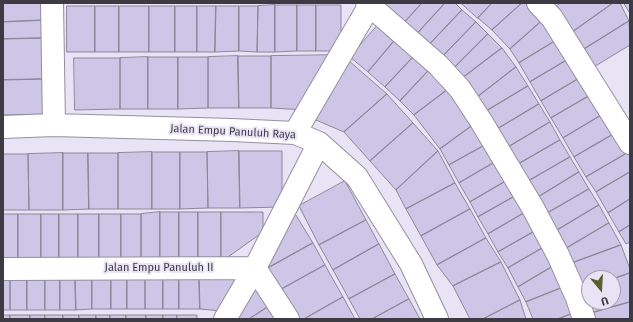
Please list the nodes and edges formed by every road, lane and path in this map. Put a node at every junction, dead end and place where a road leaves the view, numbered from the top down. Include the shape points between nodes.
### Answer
1 (52, 3) edge
2 (369, 3) edge
3 (538, 3) edge
4 (54, 125) junction
5 (3, 127) edge
6 (295, 133) junction
7 (629, 139) edge
8 (319, 143) junction
9 (255, 268) junction
10 (3, 269) edge
11 (224, 319) edge
12 (288, 319) edge
13 (437, 319) edge
14 (584, 319) edge

1 - 4 street
2 - 6 street
2 - 14 street via 438,65 464,96 533,208 558,255
3 - 7 street via 552,18
4 - 5 street, Jalan Empu Panuluh Raya
4 - 6 street, Jalan Empu Panuluh Raya
6 - 8 street, Jalan Empu Panuluh Raya
8 - 9 street
8 - 13 street, Jalan Empu Panuluh Raya via 357,177 411,264
9 - 10 street, Jalan Empu Panuluh II
9 - 11 street
9 - 12 street

